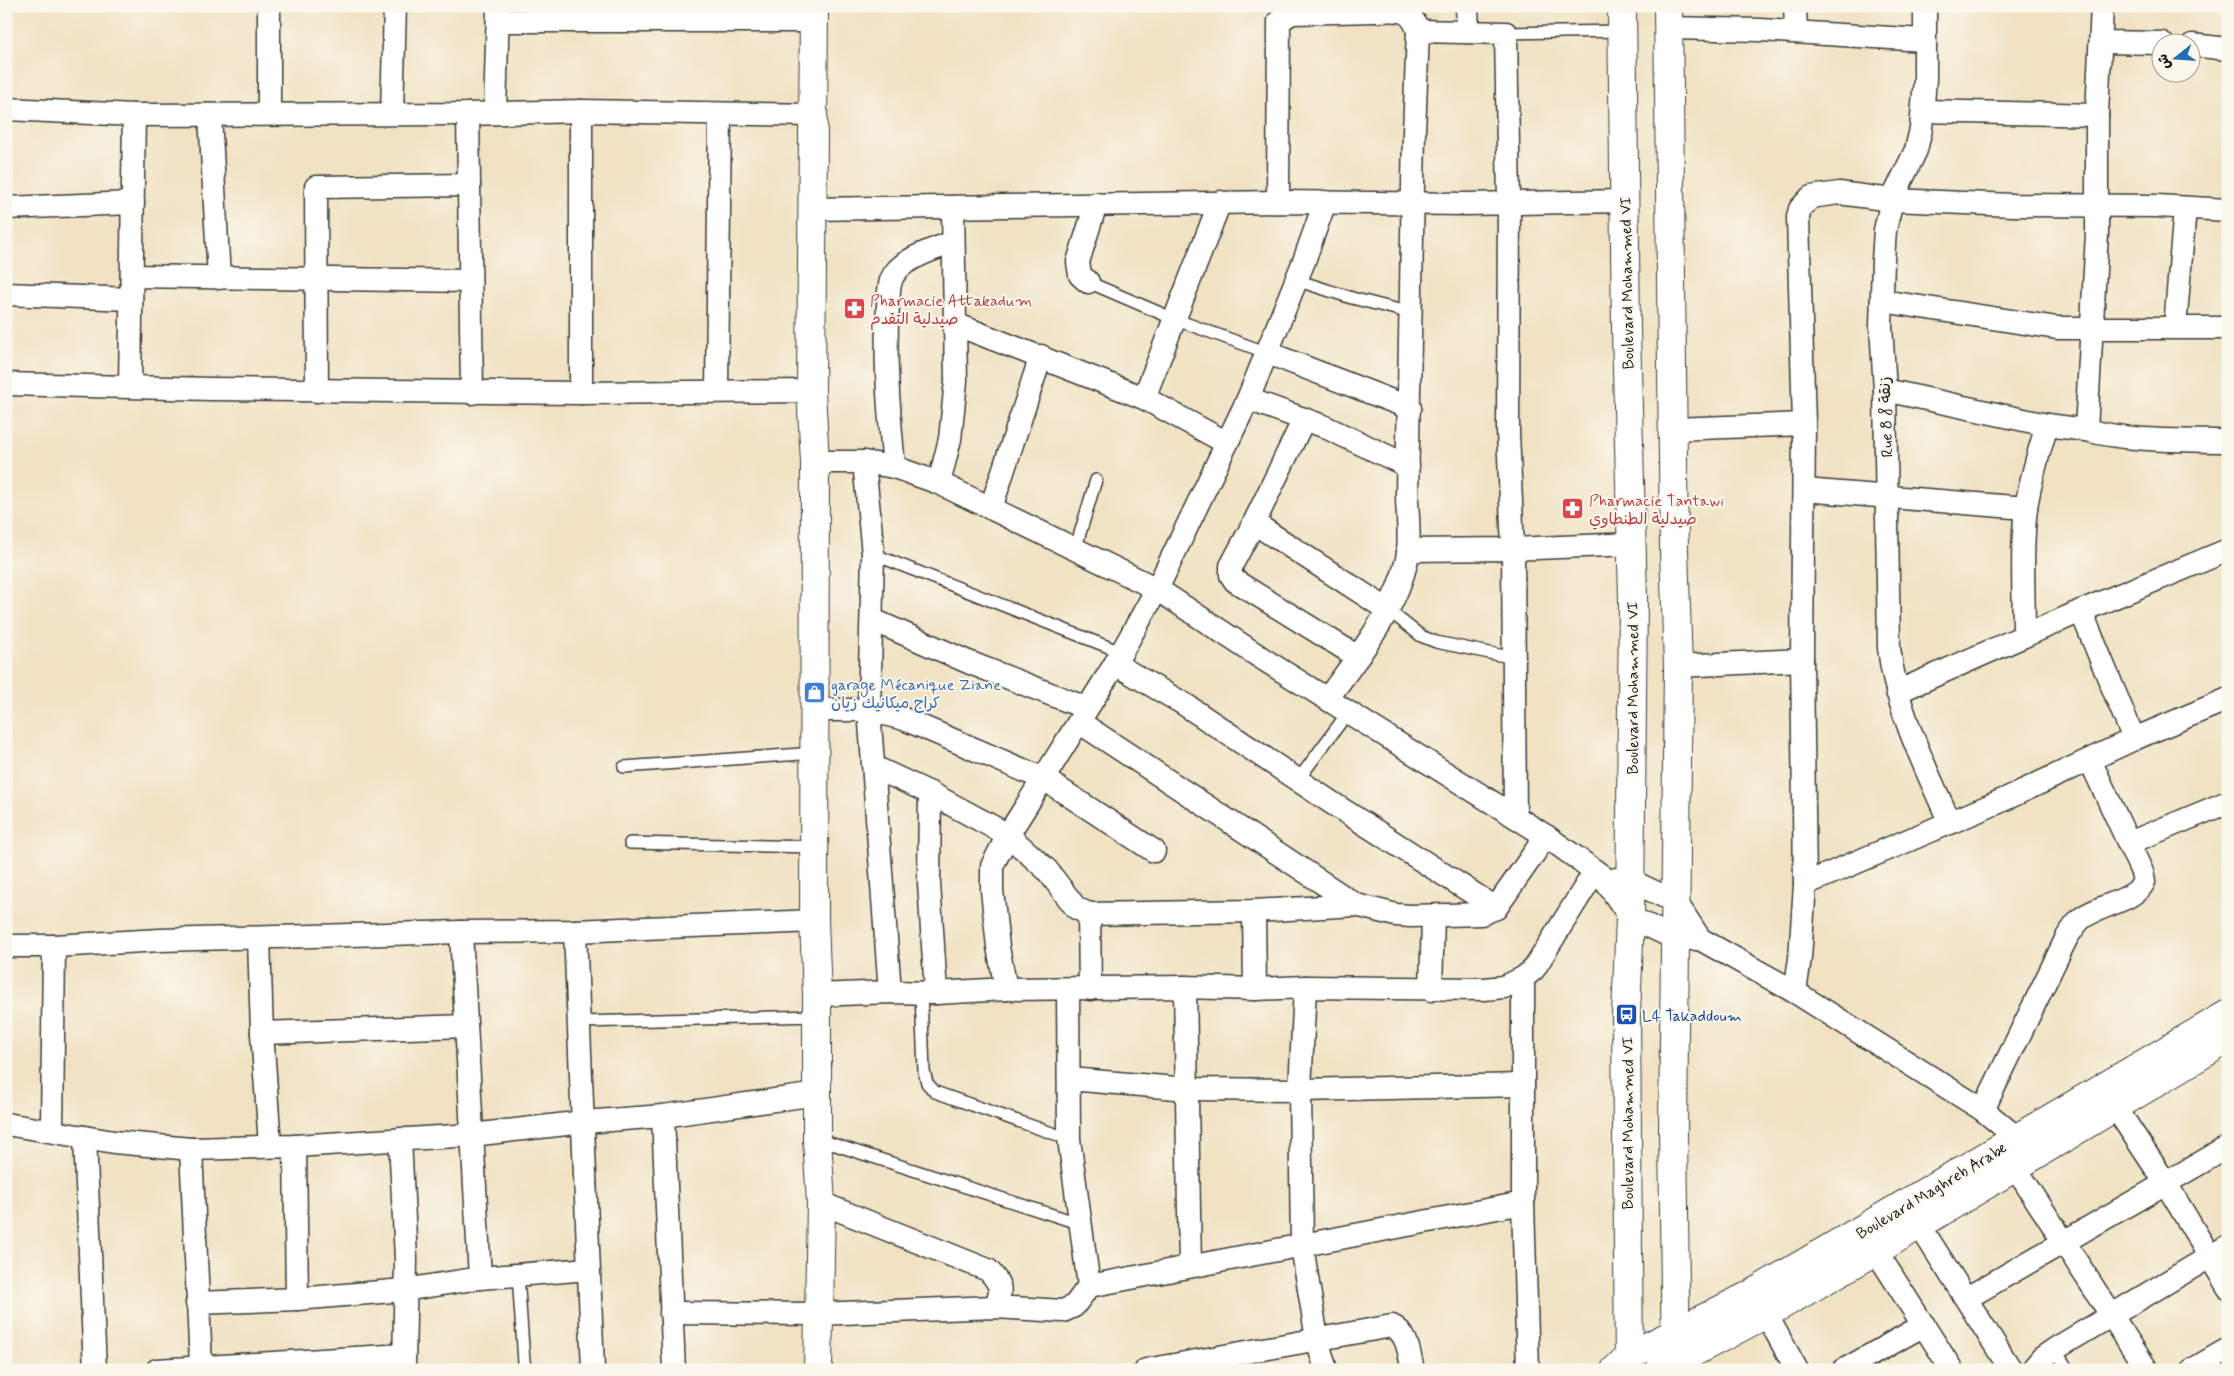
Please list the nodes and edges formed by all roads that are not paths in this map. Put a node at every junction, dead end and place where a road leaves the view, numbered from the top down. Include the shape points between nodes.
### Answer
1 (269, 6) edge
2 (395, 6) edge
3 (1467, 6) edge
4 (1795, 6) edge
5 (1925, 6) edge
6 (2102, 6) edge
7 (1376, 9) edge
8 (498, 13) edge
9 (815, 14) edge
10 (1669, 17) edge
11 (1622, 18) edge
12 (1418, 31) junction
13 (1468, 32) junction
14 (1796, 32) junction
15 (1506, 33) junction
16 (1924, 40) junction
17 (2101, 42) junction
18 (2152, 43) edge
19 (2202, 46) edge
20 (2228, 48) edge
21 (6, 109) edge
22 (581, 111) junction
23 (1923, 111) junction
24 (392, 113) junction
25 (495, 113) junction
26 (269, 114) junction
27 (468, 114) junction
28 (720, 114) junction
29 (134, 115) junction
30 (210, 115) junction
31 (814, 115) junction
32 (2097, 115) junction
33 (469, 185) junction
34 (1624, 200) junction
35 (1892, 200) junction
36 (1220, 202) junction
37 (1278, 202) junction
38 (1325, 202) junction
39 (1413, 202) junction
40 (133, 203) junction
41 (1509, 203) junction
42 (1096, 204) junction
43 (2098, 205) junction
44 (953, 207) junction
45 (6, 208) edge
46 (2185, 208) junction
47 (812, 209) junction
48 (2228, 210) edge
49 (953, 242) junction
50 (132, 276) junction
51 (218, 278) junction
52 (318, 279) junction
53 (1296, 280) junction
54 (470, 281) junction
55 (1088, 282) joint
56 (6, 294) edge
57 (131, 299) junction
58 (1882, 302) junction
59 (1411, 313) junction
60 (1174, 319) junction
61 (955, 324) junction
62 (2175, 327) junction
63 (2092, 328) junction
64 (2228, 328) edge
65 (1268, 353) junction
66 (1041, 356) junction
67 (6, 384) edge
68 (130, 386) junction
69 (1885, 390) junction
70 (317, 391) junction
71 (717, 391) junction
72 (811, 391) junction
73 (472, 393) junction
74 (581, 393) junction
75 (1144, 398) junction
76 (1248, 399) junction
77 (1410, 408) junction
78 (1304, 419) junction
79 (1804, 424) junction
80 (2047, 425) junction
81 (1673, 429) junction
82 (2086, 430) junction
83 (2228, 441) edge
84 (1227, 444) junction
85 (815, 462) junction
86 (864, 462) junction
87 (894, 466) junction
88 (1408, 466) junction
89 (1096, 480) dead end
90 (939, 483) junction
91 (1804, 490) junction
92 (1886, 495) junction
93 (991, 508) junction
94 (2026, 508) junction
95 (1254, 523) junction
96 (1633, 544) junction
97 (1513, 549) junction
98 (1075, 550) junction
99 (1408, 550) junction
100 (2228, 550) edge
101 (873, 554) junction
102 (1156, 589) junction
103 (1388, 610) junction
104 (2081, 611) junction
105 (872, 620) junction
106 (2024, 636) junction
107 (1358, 657) junction
108 (1118, 658) junction
109 (1514, 658) junction
110 (1802, 660) junction
111 (1678, 666) junction
112 (1897, 692) junction
113 (1328, 698) junction
114 (2228, 699) edge
115 (815, 710) junction
116 (869, 710) junction
117 (1348, 711) junction
118 (1083, 715) junction
119 (2134, 739) junction
120 (815, 753) junction
121 (2090, 760) junction
122 (624, 767) dead end
123 (874, 767) junction
124 (1044, 779) junction
125 (1298, 780) junction
126 (930, 793) junction
127 (2228, 802) edge
128 (1515, 816) junction
129 (1950, 823) junction
130 (1008, 835) junction
131 (1546, 836) junction
132 (630, 843) dead end
133 (2129, 843) junction
134 (814, 847) junction
135 (1154, 851) dead end
136 (1599, 874) junction
137 (1630, 881) junction
138 (1806, 884) junction
139 (1676, 902) junction
140 (1356, 905) junction
141 (1496, 908) junction
142 (1254, 911) junction
143 (1089, 914) junction
144 (1433, 916) junction
145 (1630, 917) junction
146 (814, 921) junction
147 (575, 931) junction
148 (460, 932) junction
149 (259, 938) junction
150 (1688, 939) junction
151 (6, 946) edge
152 (54, 946) junction
153 (1523, 978) junction
154 (1185, 987) junction
155 (1305, 987) junction
156 (1006, 989) junction
157 (1079, 989) junction
158 (1255, 989) junction
159 (1431, 990) junction
160 (890, 992) junction
161 (1795, 992) junction
162 (929, 993) junction
163 (817, 1006) junction
164 (2228, 1014) edge
165 (579, 1022) junction
166 (466, 1026) junction
167 (262, 1033) junction
168 (2225, 1047) edge
169 (1069, 1079) junction
170 (1523, 1085) junction
171 (1188, 1089) junction
172 (1300, 1090) junction
173 (817, 1094) junction
174 (2116, 1108) junction
175 (1983, 1110) junction
176 (663, 1116) junction
177 (584, 1122) junction
178 (6, 1124) edge
179 (52, 1131) junction
180 (472, 1135) junction
181 (85, 1137) junction
182 (400, 1139) junction
183 (817, 1139) junction
184 (1070, 1139) junction
185 (270, 1145) junction
186 (295, 1146) junction
187 (2228, 1147) edge
188 (191, 1149) junction
189 (2021, 1154) junction
190 (2165, 1182) junction
191 (821, 1203) junction
192 (1523, 1203) junction
193 (1918, 1223) junction
194 (1081, 1224) junction
195 (2064, 1243) junction
196 (1302, 1246) junction
197 (1876, 1251) junction
198 (2219, 1251) edge
199 (1190, 1266) junction
200 (588, 1269) junction
201 (518, 1275) junction
202 (480, 1278) junction
203 (1089, 1286) junction
204 (2228, 1287) edge
205 (404, 1290) junction
206 (1967, 1298) junction
207 (297, 1299) junction
208 (197, 1303) junction
209 (995, 1307) junction
210 (671, 1313) junction
211 (817, 1314) junction
212 (1766, 1314) junction
213 (2112, 1315) junction
214 (1924, 1325) junction
215 (1676, 1333) junction
216 (1317, 1339) junction
217 (2228, 1348) edge
218 (2055, 1349) junction
219 (404, 1362) edge
220 (1224, 1363) edge
221 (1625, 1365) edge
222 (201, 1366) junction
223 (1671, 1367) edge
224 (95, 1370) edge
225 (157, 1370) edge
226 (527, 1370) edge
227 (593, 1370) edge
228 (674, 1370) edge
229 (818, 1370) edge
230 (1146, 1370) edge
231 (1326, 1370) edge
232 (1414, 1370) edge
233 (1528, 1370) edge
234 (1797, 1370) edge
235 (1844, 1370) edge
236 (1952, 1370) edge
237 (2012, 1370) edge
238 (2032, 1370) edge
239 (2068, 1370) edge
240 (2147, 1370) edge
241 (2192, 1370) edge

1 - 26 street
2 - 24 street
3 - 13 street
4 - 14 street
5 - 16 street, Rue 8 8 زنقة
6 - 17 street
7 - 12 street via 1410,15
7 - 37 street via 1292,13 1279,21
8 - 9 street
8 - 25 street
9 - 31 street
10 - 14 street
10 - 81 street
11 - 15 lane
11 - 34 street, Boulevard Mohammed VI
12 - 13 street
12 - 39 street
13 - 15 street
14 - 16 street
15 - 41 street
16 - 23 street, Rue 8 8 زنقة
17 - 18 street
17 - 32 street
19 - 20 street
21 - 29 street
22 - 25 street
22 - 28 street
22 - 74 street
23 - 32 street
23 - 35 street, Rue 8 8 زنقة via 1916,150
24 - 26 street
24 - 27 street
25 - 27 street
26 - 30 street
27 - 33 street
28 - 31 street
28 - 71 street
29 - 30 street
29 - 40 street
30 - 51 street
31 - 47 street
32 - 43 street
33 - 52 street via 316,187
33 - 54 street
34 - 41 street
34 - 96 street, Boulevard Mohammed VI
35 - 43 street
35 - 58 street, Rue 8 8 زنقة via 1886,230
35 - 79 street via 1854,194 1822,194 1811,197 1800,209
36 - 37 street
36 - 42 street
36 - 60 street
37 - 38 street
38 - 39 street
38 - 53 street
39 - 41 street
39 - 59 street
40 - 45 street
40 - 50 street
41 - 97 street via 1508,432
42 - 44 street
42 - 55 street via 1078,262 1080,275
43 - 46 street
43 - 63 street
44 - 47 street
44 - 49 street
46 - 48 street
46 - 62 street
47 - 72 street
49 - 61 street
49 - 87 street via 920,254 892,278 887,326 888,410
50 - 51 street
50 - 57 street
51 - 52 street
52 - 54 street
52 - 70 street
53 - 59 lane
53 - 65 street
54 - 73 street
55 - 60 lane
56 - 57 street
57 - 68 street
58 - 63 street via 2025,324
58 - 69 street, Rue 8 8 زنقة
59 - 77 street
60 - 65 lane
60 - 75 street
61 - 66 street
61 - 90 street via 956,381 950,439
62 - 63 street
62 - 64 street
63 - 82 street
65 - 76 street
65 - 77 street
66 - 75 street
66 - 93 street
67 - 68 street
68 - 70 street
69 - 80 street
69 - 92 street, Rue 8 8 زنقة
70 - 73 street
71 - 72 street
71 - 74 street
72 - 85 street
73 - 74 street
75 - 84 street
76 - 78 street
76 - 84 street
77 - 88 street
78 - 88 street
78 - 95 street
79 - 81 street
79 - 91 street
80 - 82 street
80 - 94 street
81 - 111 street
82 - 83 street via 2166,440
84 - 102 street
85 - 86 street
85 - 115 street
86 - 87 street
86 - 101 street
87 - 90 street
88 - 99 street
89 - 98 lane
90 - 93 street
91 - 92 street
91 - 110 street
92 - 94 street
92 - 112 street, Rue 8 8 زنقة via 1889,648
93 - 98 street
94 - 106 street via 2022,557
95 - 103 street
95 - 107 street via 1231,566 1233,578
96 - 97 street
96 - 137 street, Boulevard Mohammed VI
97 - 99 street
97 - 109 street
98 - 102 street
99 - 103 street via 1404,572
100 - 104 street
101 - 105 street
101 - 108 lane
102 - 108 street
102 - 113 street
103 - 107 street
103 - 109 lane via 1421,636 1436,642
104 - 106 street
104 - 119 street
105 - 116 street
105 - 118 street
106 - 112 street
107 - 113 street
108 - 118 street
108 - 125 street
109 - 128 street
110 - 111 street
110 - 138 street
111 - 139 street
112 - 129 street, Rue 8 8 زنقة
113 - 117 street
114 - 119 street
115 - 116 street
115 - 120 street
116 - 123 street
116 - 124 street via 904,719
117 - 125 lane
117 - 128 street
118 - 124 street
118 - 140 street
119 - 121 street
120 - 122 lane
120 - 134 street
121 - 129 street
121 - 133 street
123 - 126 street
123 - 160 street
124 - 130 street
124 - 135 street
125 - 141 street
126 - 130 street
126 - 162 street
127 - 133 street
128 - 131 street
129 - 138 street
130 - 143 street via 1047,870 1076,908
130 - 156 street via 992,866 998,947
131 - 136 street
131 - 141 street
132 - 134 lane
133 - 175 street via 2144,878 2142,887 2083,918 2067,937
134 - 146 street
136 - 137 street
136 - 145 street
136 - 153 street via 1534,969
137 - 139 street
137 - 145 street, Boulevard Mohammed VI
138 - 161 street
139 - 150 street
140 - 142 street
140 - 144 street via 1396,915
141 - 144 street via 1471,915
142 - 143 street
142 - 158 street
143 - 157 street
144 - 159 street
145 - 150 street
145 - 221 street, Boulevard Mohammed VI via 1626,1015
146 - 147 street
146 - 163 street
147 - 148 street
147 - 165 street
148 - 149 street
148 - 166 street
149 - 152 street
149 - 167 street
150 - 161 street
150 - 215 street via 1673,1132
151 - 152 street
152 - 179 street
153 - 159 street via 1504,987
153 - 170 street
154 - 157 street
154 - 158 street
154 - 171 street
155 - 158 street
155 - 159 street
155 - 172 street
156 - 157 street
156 - 162 street
157 - 169 street
160 - 162 street
160 - 163 street
161 - 175 street
162 - 184 lane via 924,1071 927,1083 935,1092
163 - 165 lane
163 - 173 street
164 - 189 street, Boulevard Maghreb Arabe
165 - 177 street
166 - 167 street
166 - 180 street
167 - 185 street
168 - 174 street, Boulevard Maghreb Arabe
169 - 171 street
169 - 184 street
170 - 172 street
170 - 192 street
171 - 172 street
171 - 199 street
172 - 196 street
173 - 176 street
173 - 183 street
174 - 189 street, Boulevard Maghreb Arabe
174 - 190 street
175 - 189 street
176 - 177 street
176 - 210 street
177 - 180 street
177 - 200 street
178 - 179 street
179 - 181 street
180 - 182 street
180 - 202 street
181 - 188 street
181 - 224 street
182 - 186 street
182 - 205 street via 406,1259
183 - 191 street
183 - 194 lane
184 - 194 street
185 - 186 street
185 - 188 street
186 - 207 street
187 - 190 street
188 - 208 street
189 - 193 street, Boulevard Maghreb Arabe
189 - 195 street
189 - 215 street, Boulevard Maghreb Arabe
190 - 195 street
190 - 198 street
191 - 209 street via 988,1270 998,1281 1000,1295
191 - 211 street
192 - 196 street
192 - 233 street
193 - 197 street, Boulevard Maghreb Arabe
193 - 206 street
194 - 203 street
195 - 206 street
195 - 213 street
196 - 199 street
196 - 216 street
197 - 212 street, Boulevard Maghreb Arabe
197 - 214 street
198 - 204 street
198 - 213 street
199 - 203 street
200 - 201 street
200 - 227 street
201 - 202 street
201 - 226 lane
202 - 205 street
203 - 209 street via 1074,1306 1063,1311
205 - 207 street
205 - 219 street
206 - 237 street
207 - 208 street
208 - 222 street
209 - 211 street
210 - 211 street
210 - 228 street
211 - 229 street
212 - 223 street, Boulevard Maghreb Arabe
212 - 234 street
213 - 218 street
213 - 240 street
214 - 235 street
214 - 236 street
215 - 221 street, Boulevard Maghreb Arabe
215 - 223 street
216 - 220 street
216 - 231 street
216 - 232 street via 1392,1326 1400,1330
217 - 241 street
218 - 238 street
218 - 239 lane
219 - 222 street
220 - 230 street
222 - 225 street

